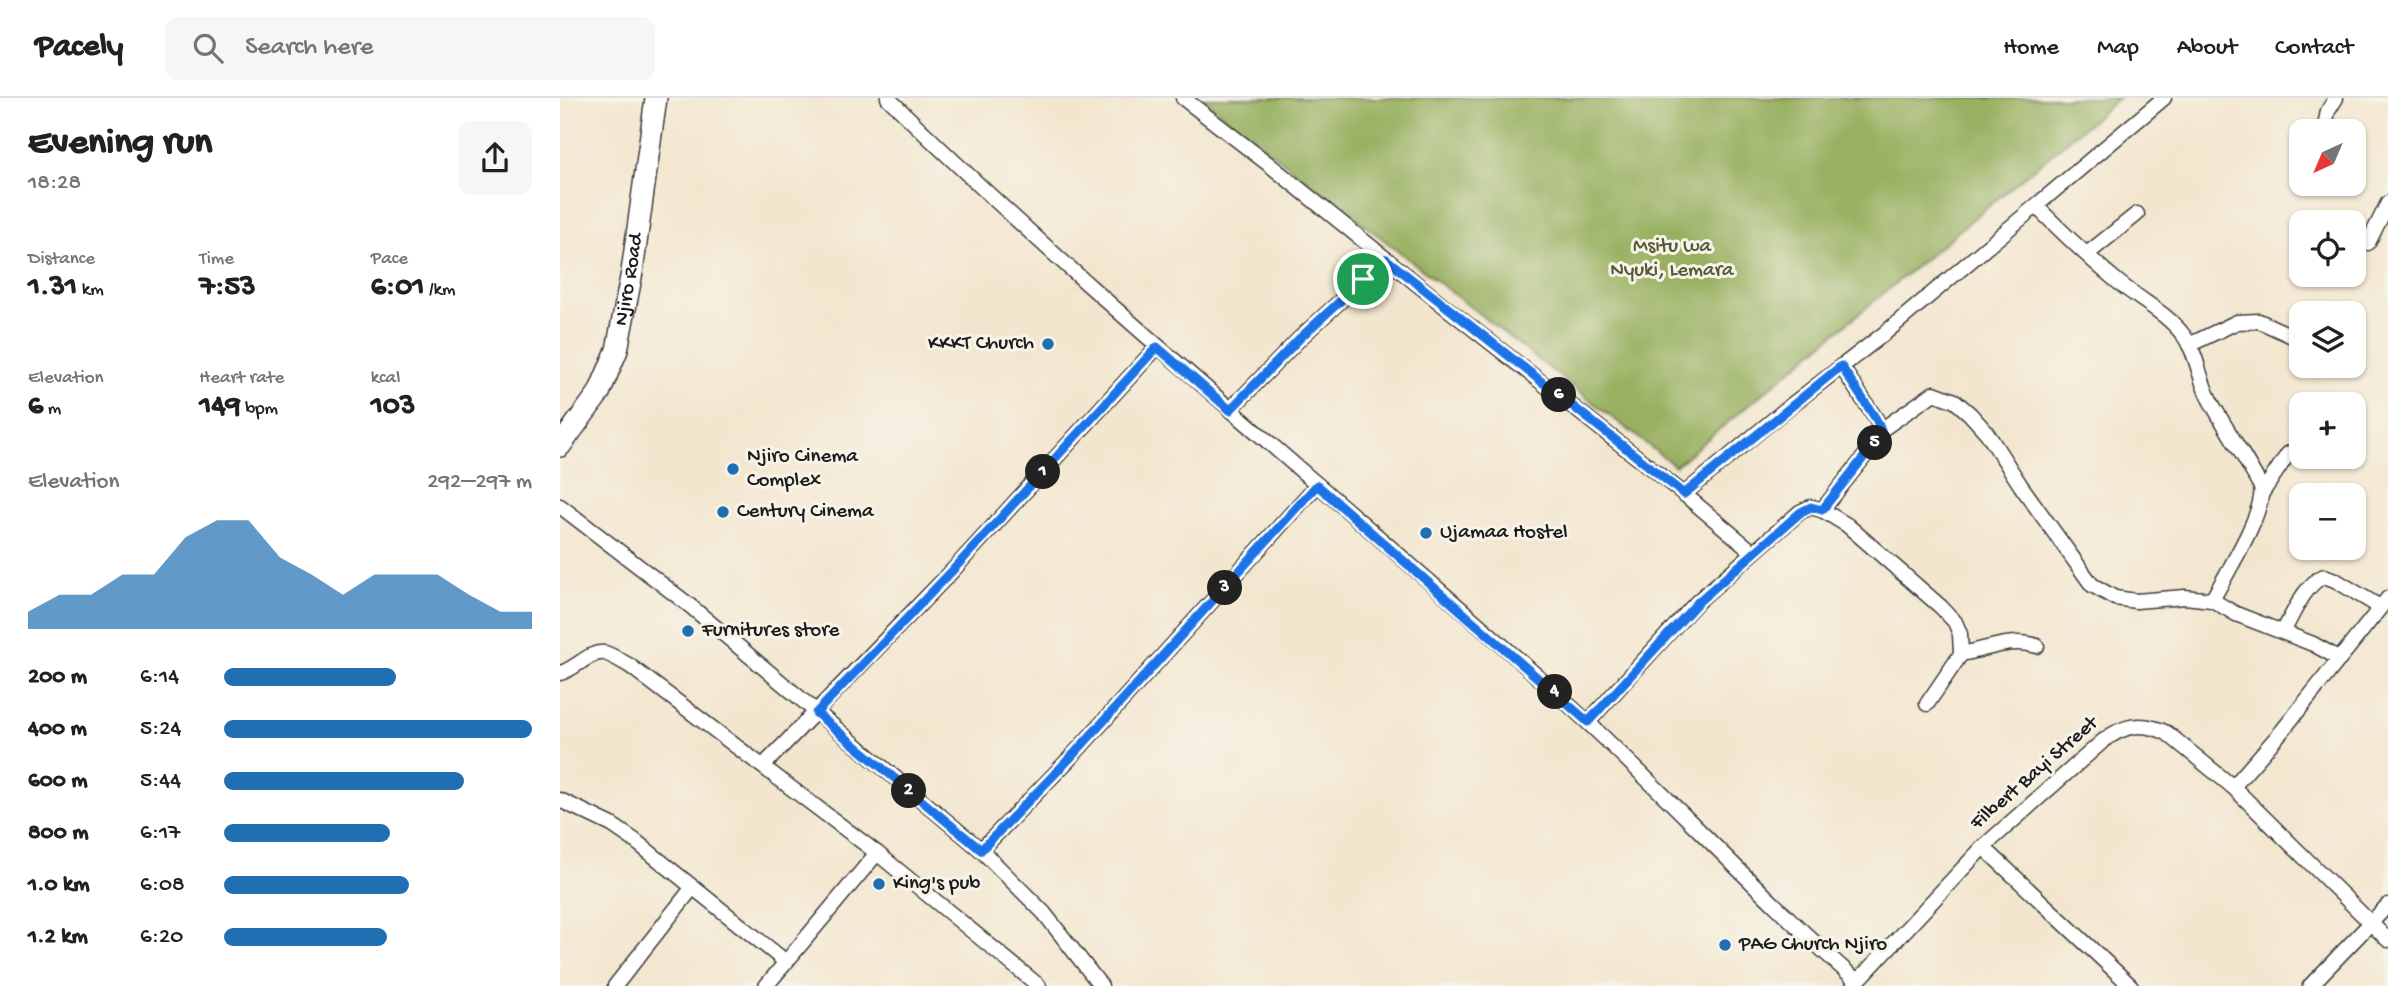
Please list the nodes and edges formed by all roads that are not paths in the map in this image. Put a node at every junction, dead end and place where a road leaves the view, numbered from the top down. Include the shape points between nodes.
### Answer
1 (656, 98) edge
2 (888, 98) edge
3 (1183, 98) edge
4 (2164, 98) edge
5 (2336, 98) edge
6 (2326, 119) edge
7 (2388, 203) edge
8 (2036, 206) junction
9 (2137, 214) dead end
10 (2368, 243) dead end
11 (2087, 254) junction
12 (1386, 259) junction
13 (2289, 335) edge
14 (2189, 345) junction
15 (1157, 347) junction
16 (1841, 366) junction
17 (1230, 410) junction
18 (1881, 430) junction
19 (560, 446) edge
20 (2289, 453) edge
21 (1317, 485) junction
22 (2262, 493) junction
23 (1684, 494) junction
24 (560, 506) edge
25 (1822, 510) junction
26 (1753, 552) junction
27 (2212, 600) junction
28 (2384, 602) edge
29 (2283, 632) junction
30 (2037, 646) dead end
31 (1961, 654) junction
32 (2340, 659) junction
33 (560, 673) edge
34 (1927, 704) dead end
35 (816, 713) junction
36 (1588, 722) junction
37 (763, 766) junction
38 (2233, 787) junction
39 (560, 800) edge
40 (1983, 848) junction
41 (981, 850) junction
42 (877, 853) junction
43 (693, 887) junction
44 (2388, 905) edge
45 (2371, 922) junction
46 (2388, 940) edge
47 (786, 962) junction
48 (1855, 984) edge
49 (615, 986) edge
50 (766, 986) edge
51 (1039, 986) edge
52 (1101, 986) edge
53 (2132, 986) edge
54 (2310, 986) edge

1 - 19 street, Njiro Road via 617,350 599,393
2 - 15 street
3 - 12 street
4 - 8 street
5 - 6 street
7 - 10 street
8 - 11 street
8 - 16 street
9 - 11 street
11 - 14 street via 2165,316
12 - 17 street
12 - 23 street
13 - 14 street via 2248,321
14 - 22 street via 2210,400
15 - 17 street
15 - 35 street
16 - 18 street
16 - 23 street
17 - 21 street
18 - 25 street
18 - 27 street via 1934,393 1955,401 1987,433 2092,585 2115,598 2136,601
20 - 22 street
21 - 36 street
21 - 41 street
22 - 27 street via 2257,514
23 - 26 street
24 - 35 street via 689,605
25 - 26 street via 1811,507 1801,512
25 - 31 street via 1847,525 1941,607 1955,622
26 - 36 street via 1698,602
27 - 29 street
28 - 29 street via 2324,576 2309,589
28 - 32 street
29 - 32 street
30 - 31 street via 2012,642
31 - 34 street
32 - 38 street
33 - 37 street via 605,653 631,666
35 - 37 street
35 - 41 street
36 - 48 street
37 - 42 street
38 - 40 street, Filbert Bayi Street via 2167,733 2155,727 2120,729
38 - 45 street, Filbert Bayi Street
39 - 43 street via 612,825
40 - 48 street, Filbert Bayi Street
40 - 53 street
41 - 52 street via 1050,920
42 - 47 street
42 - 51 street
43 - 47 street
43 - 49 street
44 - 45 street
45 - 46 street, Filbert Bayi Street
45 - 54 street
47 - 50 street

